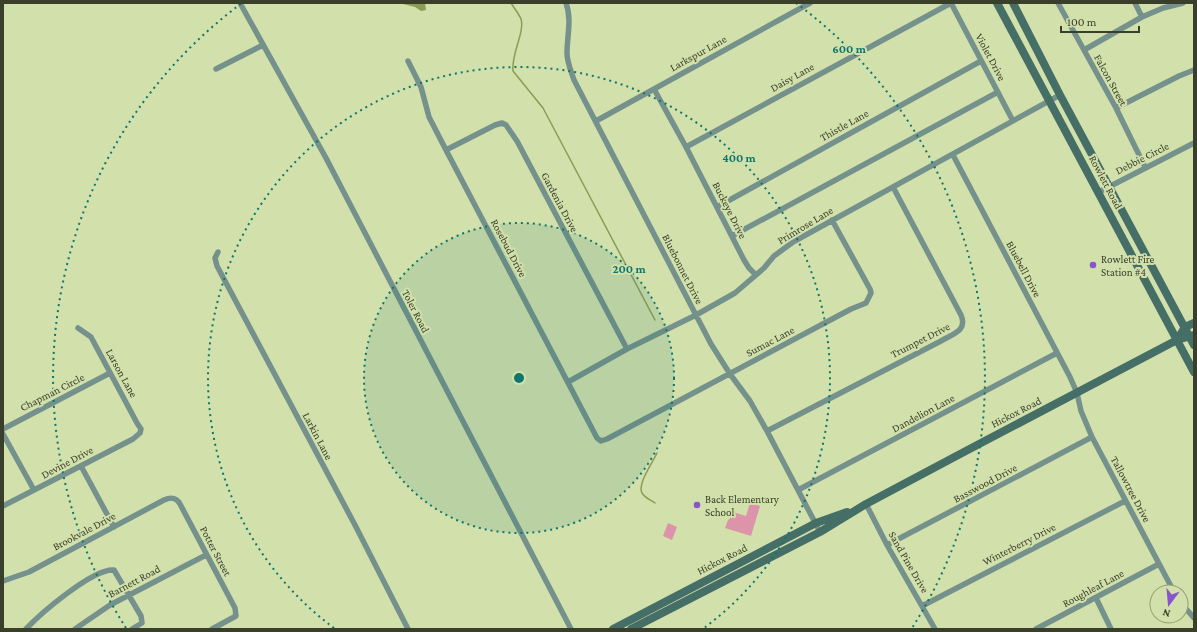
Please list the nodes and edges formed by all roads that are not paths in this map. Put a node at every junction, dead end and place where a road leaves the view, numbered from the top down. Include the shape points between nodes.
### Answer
1 (240, 3) edge
2 (566, 3) edge
3 (810, 3) edge
4 (951, 3) edge
5 (997, 3) edge
6 (1013, 3) edge
7 (1058, 3) edge
8 (1135, 3) edge
9 (1183, 3) edge
10 (1142, 17) junction
11 (263, 45) junction
12 (1084, 50) junction
13 (408, 61) dead end
14 (981, 61) junction
15 (216, 69) dead end
16 (1194, 70) edge
17 (654, 89) junction
18 (998, 92) junction
19 (1060, 95) junction
20 (1048, 101) junction
21 (1116, 108) junction
22 (596, 121) junction
23 (1012, 121) junction
24 (1194, 143) edge
25 (686, 148) junction
26 (446, 150) junction
27 (953, 155) junction
28 (1145, 167) junction
29 (1109, 186) junction
30 (893, 187) junction
31 (1098, 192) junction
32 (717, 207) junction
33 (832, 220) junction
34 (732, 236) junction
35 (218, 252) dead end
36 (756, 275) junction
37 (696, 315) junction
38 (1194, 323) edge
39 (1185, 327) junction
40 (78, 328) dead end
41 (1192, 336) edge
42 (1177, 340) junction
43 (1194, 345) edge
44 (627, 349) junction
45 (1057, 353) junction
46 (110, 372) junction
47 (1194, 372) edge
48 (730, 374) junction
49 (568, 382) junction
50 (1077, 393) junction
51 (3, 429) edge
52 (767, 431) junction
53 (140, 433) joint
54 (3, 434) edge
55 (1092, 437) junction
56 (601, 440) joint
57 (81, 466) junction
58 (34, 490) junction
59 (798, 490) junction
60 (173, 498) joint
61 (1125, 501) junction
62 (866, 504) junction
63 (3, 506) edge
64 (816, 523) junction
65 (114, 527) junction
66 (820, 532) junction
67 (887, 545) junction
68 (758, 553) junction
69 (206, 555) junction
70 (1159, 564) junction
71 (3, 581) edge
72 (1170, 584) edge
73 (697, 585) junction
74 (713, 587) junction
75 (701, 593) junction
76 (129, 595) junction
77 (1096, 598) junction
78 (922, 606) junction
79 (26, 629) edge
80 (75, 629) edge
81 (132, 629) edge
82 (212, 629) edge
83 (408, 629) edge
84 (571, 629) edge
85 (613, 629) edge
86 (631, 629) edge
87 (935, 629) edge
88 (1036, 629) edge
89 (1111, 629) edge

1 - 11 street, Toler Road
2 - 22 street, Bluebonnet Drive via 569,21 569,67
3 - 17 street, Larkspur Lane
4 - 14 street, Violet Drive
4 - 25 street, Daisy Lane
5 - 20 street, Rowlett Road
6 - 19 street, Rowlett Road
7 - 12 street, Falcon Street
8 - 10 street
9 - 10 street
10 - 12 street
11 - 15 street
11 - 84 street, Toler Road via 326,158
12 - 21 street, Falcon Street
13 - 26 street, Rosebud Drive via 421,87 429,117
14 - 18 street, Violet Drive
14 - 32 street, Thistle Lane
16 - 21 street
17 - 22 street, Larkspur Lane
17 - 25 street, Buckeye Drive
18 - 23 street, Violet Drive
18 - 34 street
19 - 20 street, Primrose Lane
19 - 29 street, Rowlett Road
20 - 23 street, Primrose Lane
20 - 31 street, Rowlett Road
21 - 28 street, Falcon Street
22 - 37 street, Bluebonnet Drive
23 - 27 street, Primrose Lane
24 - 28 street, Debbie Circle
25 - 32 street, Buckeye Drive
26 - 44 street, Gardenia Drive via 495,125 506,125 517,141
26 - 49 street, Rosebud Drive
27 - 30 street, Primrose Lane
27 - 45 street, Bluebell Drive
28 - 29 street, Debbie Circle
29 - 31 street, Debbie Circle
29 - 39 street, Rowlett Road
30 - 33 street, Primrose Lane
30 - 52 street, Trumpet Drive via 961,315 963,326 941,341
31 - 42 street, Rowlett Road
32 - 34 street, Buckeye Drive
33 - 36 street, Primrose Lane via 793,242 774,256
33 - 48 street, Sumac Lane via 870,289 869,298 866,302
34 - 36 street, Buckeye Drive via 749,268
35 - 83 street, Larkin Lane via 215,258 217,266
36 - 37 street, Primrose Lane via 735,294
37 - 44 street, Primrose Lane
37 - 48 street, Bluebonnet Drive
38 - 39 street
39 - 41 street, Rowlett Road
39 - 42 street
40 - 46 street, Larson Lane via 91,337
41 - 42 street, Hickox Road
41 - 43 street, Rowlett Road
42 - 47 street, Rowlett Road
42 - 50 street, Hickox Road
44 - 49 street, Primrose Lane
45 - 50 street, Bluebell Drive
45 - 59 street, Dandelion Lane
46 - 51 street, Chapman Circle
46 - 53 street, Larson Lane via 137,422
48 - 52 street, Bluebonnet Drive via 750,401
48 - 56 street, Sumac Lane
49 - 56 street, Rosebud Drive via 597,438
50 - 55 street, Tallowtree Drive via 1081,411
50 - 62 street, Hickox Road
52 - 59 street, Bluebonnet Drive
53 - 57 street, Devine Drive
54 - 58 street
55 - 61 street, Tallowtree Drive
55 - 67 street, Basswood Drive
57 - 58 street, Devine Drive
57 - 65 street
58 - 63 street, Devine Drive
59 - 64 street, Bluebonnet Drive
60 - 65 street, Brookvale Drive via 164,500
60 - 69 street, Potter Street via 180,504
61 - 70 street, Tallowtree Drive
61 - 78 street, Winterberry Drive
62 - 64 street, Hickox Road
62 - 66 street, Hickox Road
62 - 67 street, Sand Pine Drive
64 - 66 street, Bluebonnet Drive
64 - 68 street, Hickox Road
65 - 71 street, Brookvale Drive via 29,572
66 - 74 street, Hickox Road
67 - 78 street, Sand Pine Drive
68 - 73 street, Hickox Road
68 - 74 street via 756,562 715,583
69 - 76 street, Barnett Road
69 - 82 street, Potter Street via 235,608 236,616
70 - 72 street, Tallowtree Drive
70 - 77 street, Roughleaf Lane
73 - 75 street
73 - 85 street, Hickox Road
74 - 75 street, Hickox Road
75 - 86 street, Hickox Road
76 - 79 street via 114,570 109,570 69,592
76 - 80 street, Barnett Road
76 - 81 street via 141,616 142,623
77 - 88 street, Roughleaf Lane
77 - 89 street
78 - 87 street, Sand Pine Drive

